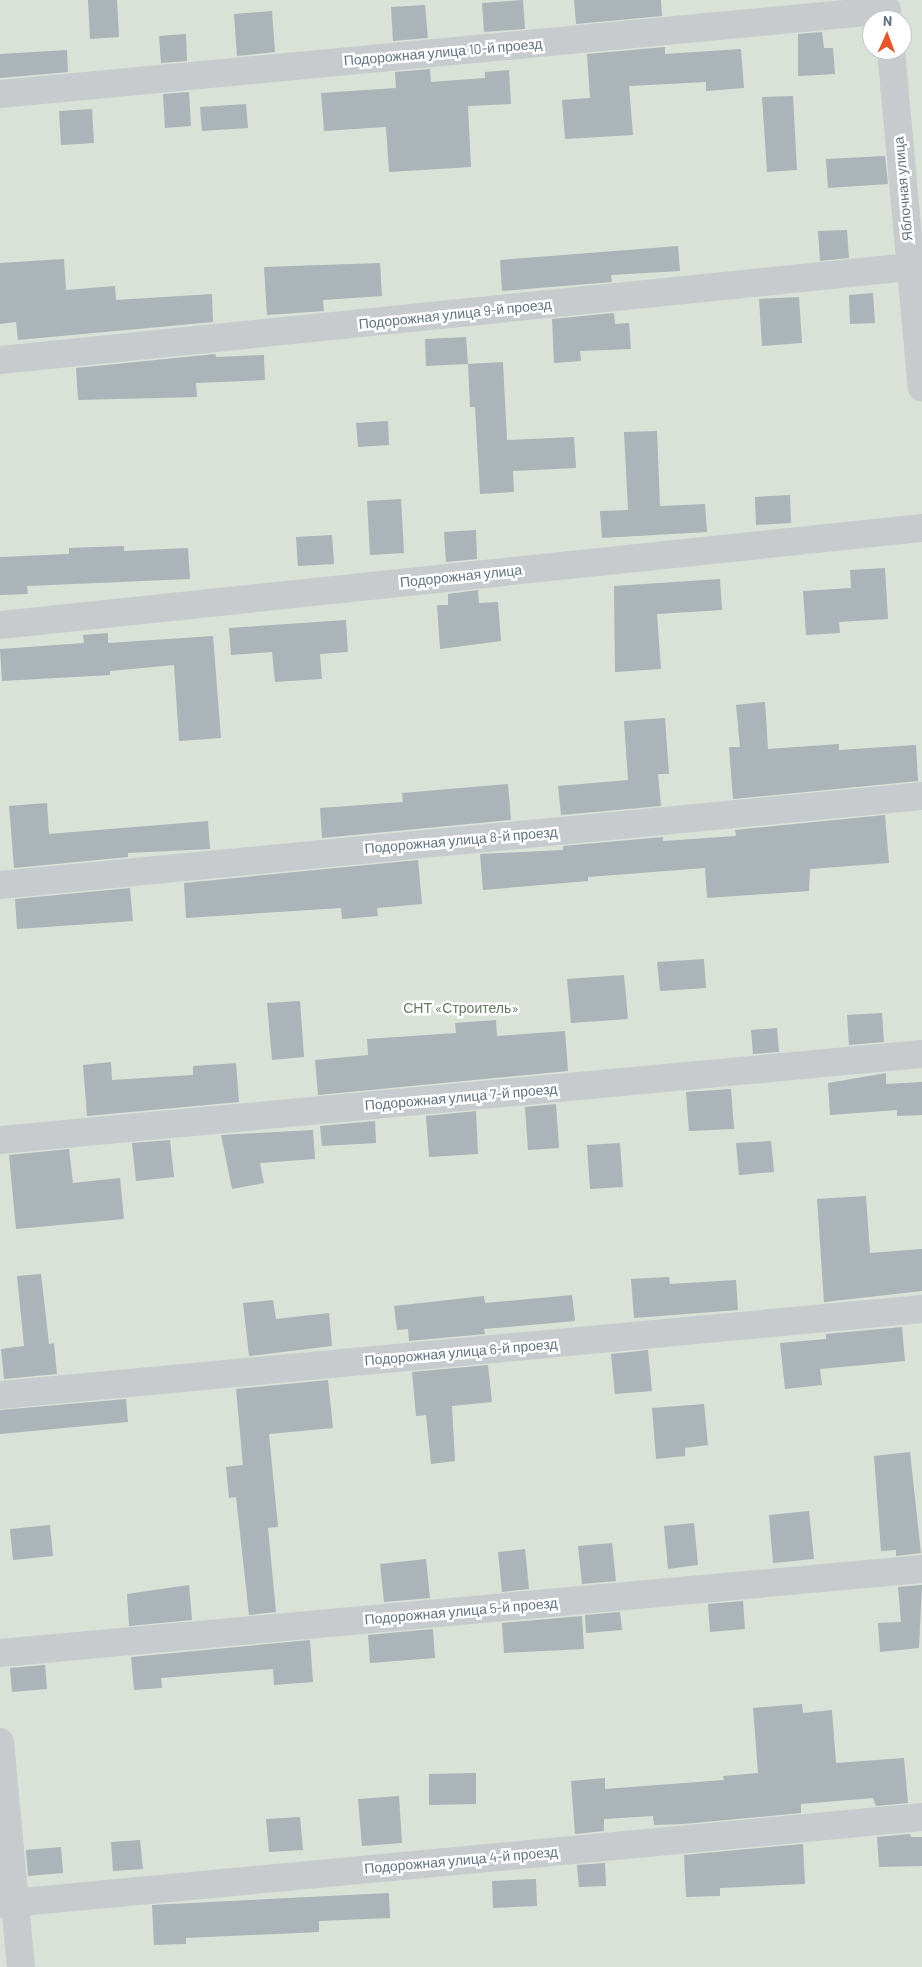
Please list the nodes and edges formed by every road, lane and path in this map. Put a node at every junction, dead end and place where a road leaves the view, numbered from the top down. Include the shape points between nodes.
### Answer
1 (862, 12) edge
2 (891, 60) edge
3 (0, 94) edge
4 (910, 267) junction
5 (0, 360) edge
6 (922, 388) edge
7 (922, 528) edge
8 (0, 625) edge
9 (922, 796) edge
10 (0, 884) edge
11 (922, 1054) edge
12 (0, 1140) edge
13 (922, 1309) edge
14 (0, 1395) edge
15 (922, 1570) edge
16 (0, 1653) edge
17 (0, 1742) edge
18 (922, 1817) edge
19 (7, 1903) edge
20 (21, 1967) edge

1 - 3 street, Подорожная улица 10-й проезд
2 - 4 street, Яблочная улица
4 - 5 street, Подорожная улица 9-й проезд
4 - 6 street, Яблочная улица
7 - 8 street, Подорожная улица
9 - 10 street, Подорожная улица 8-й проезд
11 - 12 street, Подорожная улица 7-й проезд
13 - 14 street, Подорожная улица 6-й проезд
15 - 16 street, Подорожная улица 5-й проезд
17 - 19 street
18 - 19 street, Подорожная улица 4-й проезд
19 - 20 street

